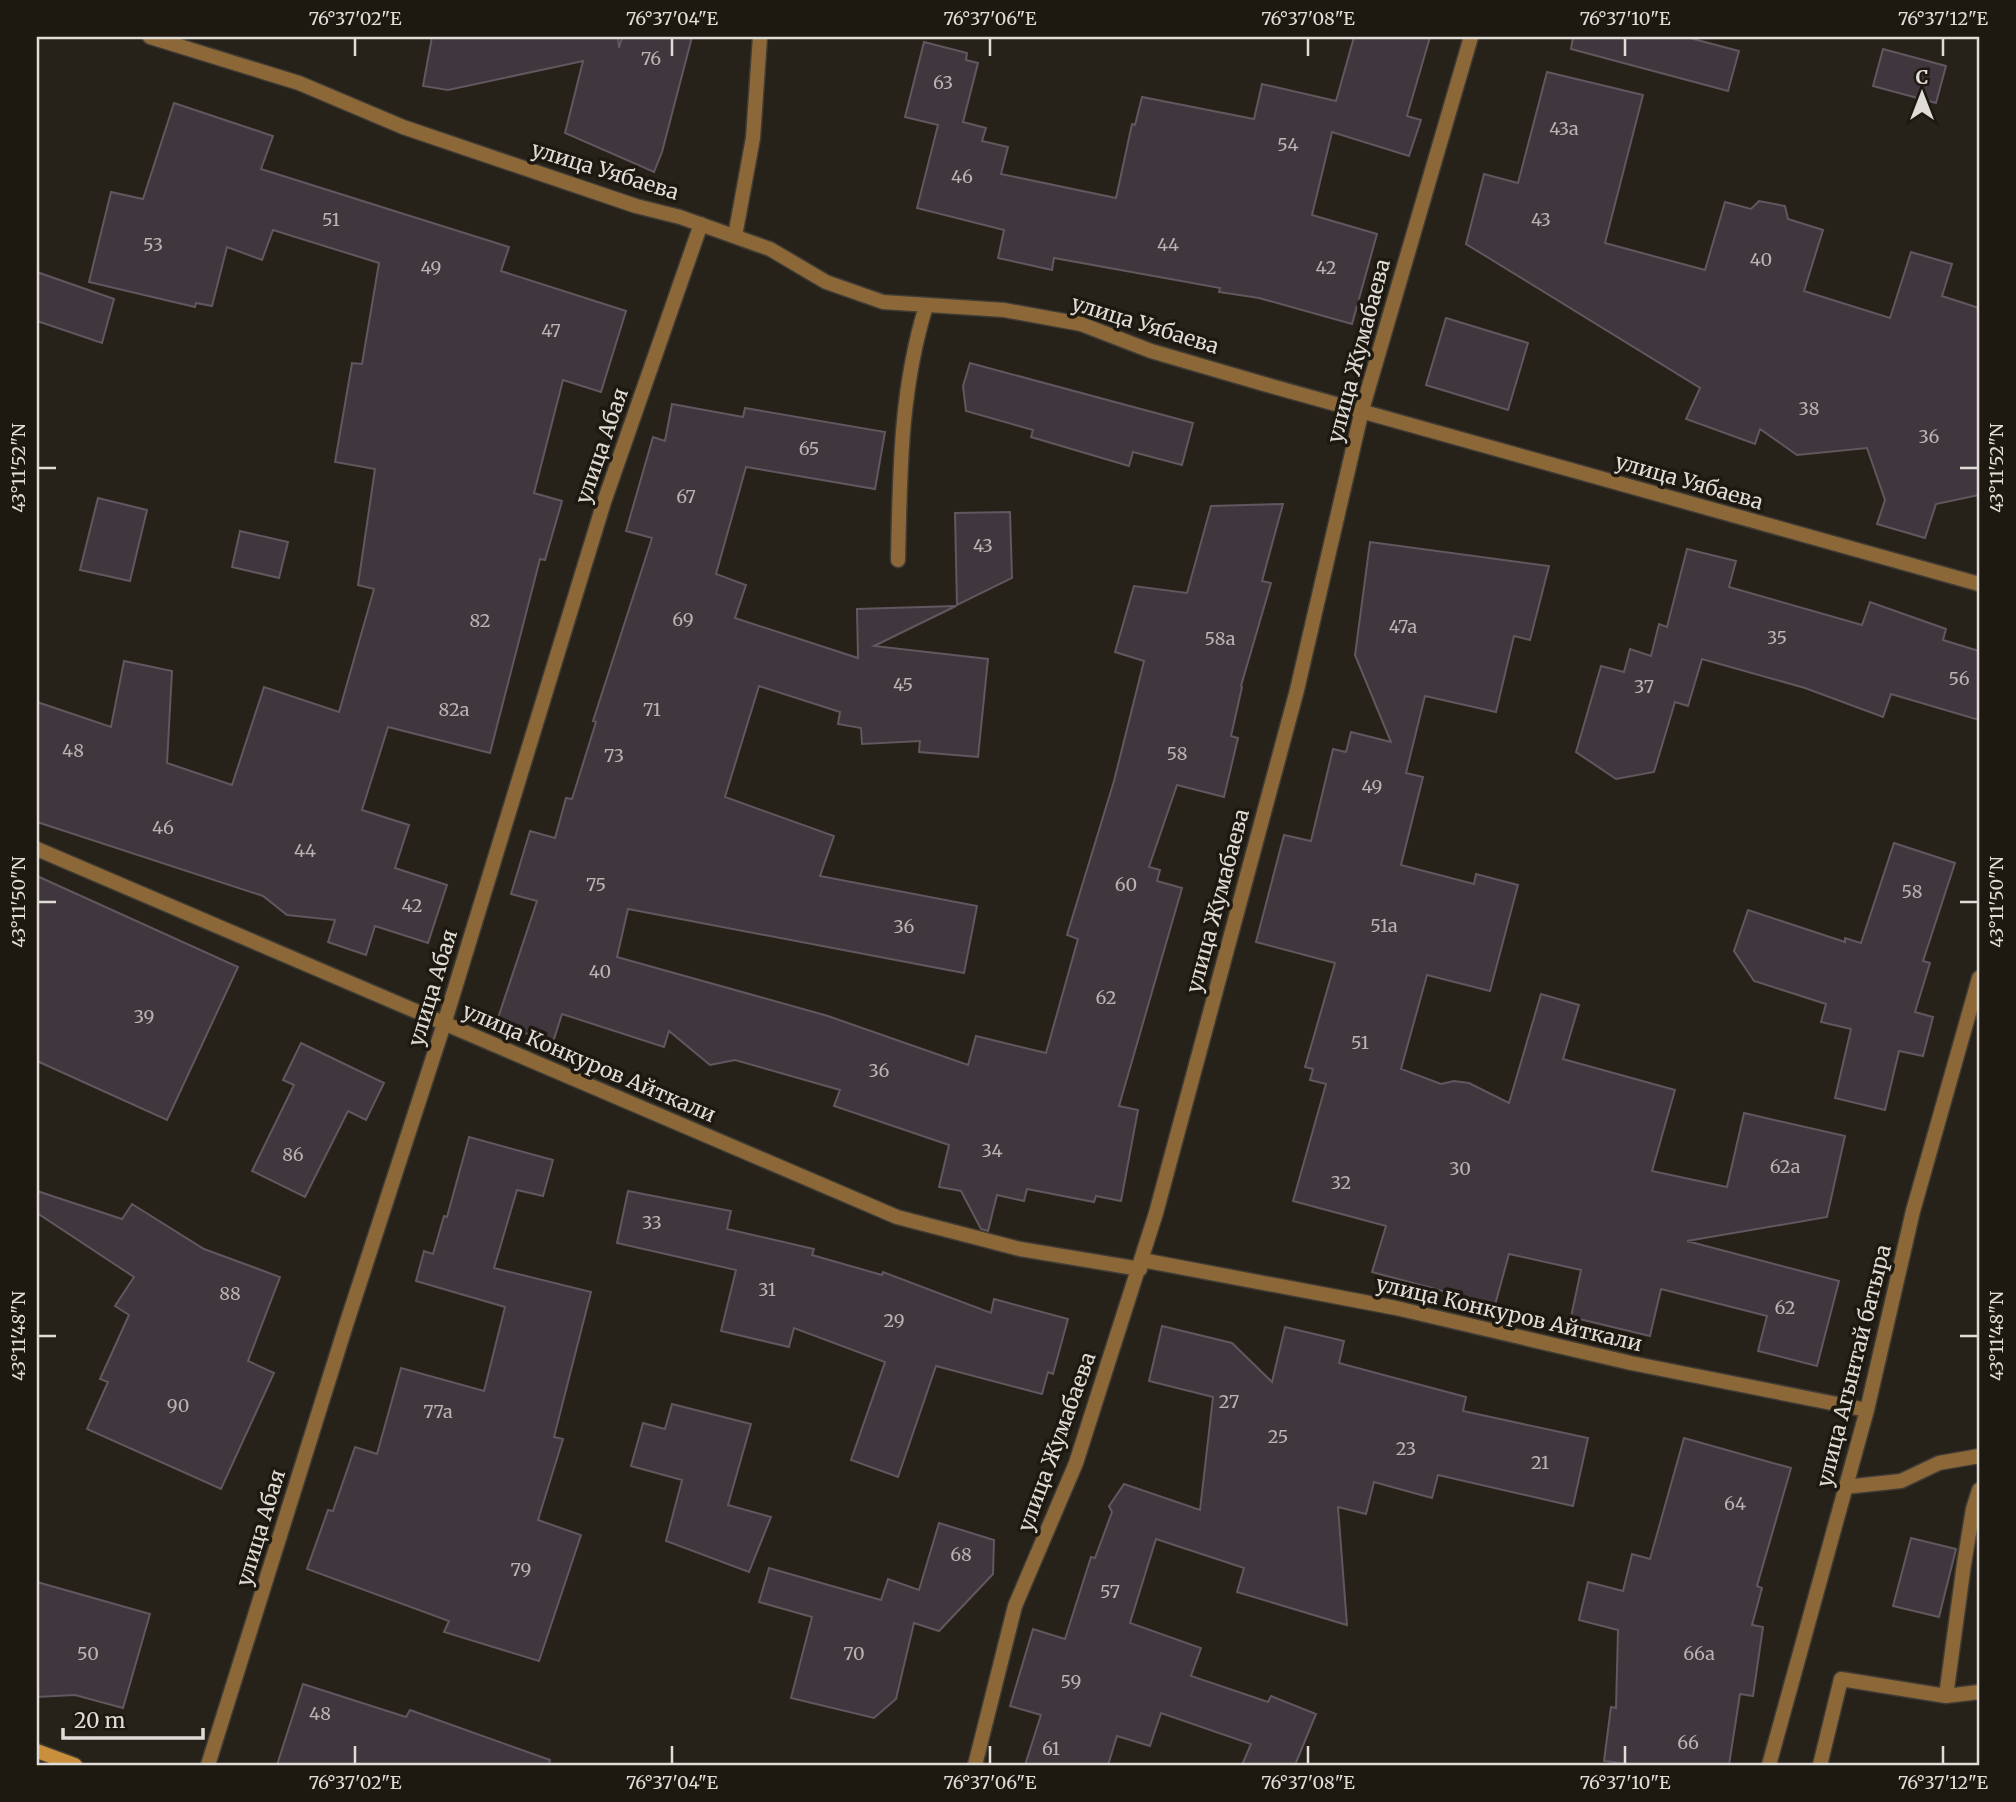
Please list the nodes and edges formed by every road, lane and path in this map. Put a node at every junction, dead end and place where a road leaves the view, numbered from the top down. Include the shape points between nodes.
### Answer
1 (150, 37) edge
2 (760, 37) edge
3 (1471, 37) edge
4 (701, 224) junction
5 (735, 236) junction
6 (926, 306) junction
7 (1363, 410) junction
8 (898, 560) dead end
9 (1979, 584) edge
10 (37, 849) edge
11 (1979, 978) edge
12 (444, 1024) junction
13 (1141, 1264) junction
14 (1867, 1410) junction
15 (1979, 1456) edge
16 (1846, 1487) junction
17 (1979, 1490) edge
18 (1979, 1692) edge
19 (1946, 1696) junction
20 (37, 1751) edge
21 (75, 1765) edge
22 (208, 1765) edge
23 (975, 1765) edge
24 (1769, 1765) edge
25 (1820, 1765) edge

1 - 4 street, улица Уябаева via 299,83 403,127
2 - 5 street via 752,138
3 - 7 street, улица Жумабаева
4 - 5 street, улица Уябаева
4 - 12 street, улица Абая via 604,502
5 - 6 street, улица Уябаева via 770,248 850,292 883,302
6 - 7 street, улица Уябаева via 1004,310 1081,324 1151,351
6 - 8 street via 914,345 901,435
7 - 9 street, улица Уябаева
7 - 13 street, улица Жумабаева via 1297,690
10 - 12 street, улица Конкуров Айткали
11 - 14 street, улица Агынтай батыра via 1913,1211
12 - 13 street, улица Конкуров Айткали via 897,1217 1020,1249
12 - 22 street, улица Абая
13 - 14 street, улица Конкуров Айткали via 1396,1308 1630,1363
13 - 23 street, улица Жумабаева via 1076,1464 1015,1606
14 - 16 street, улица Агынтай батыра
15 - 16 street via 1939,1464 1901,1481
16 - 24 street, улица Агынтай батыра
17 - 19 street
18 - 19 street
19 - 25 street via 1842,1679
20 - 21 street

